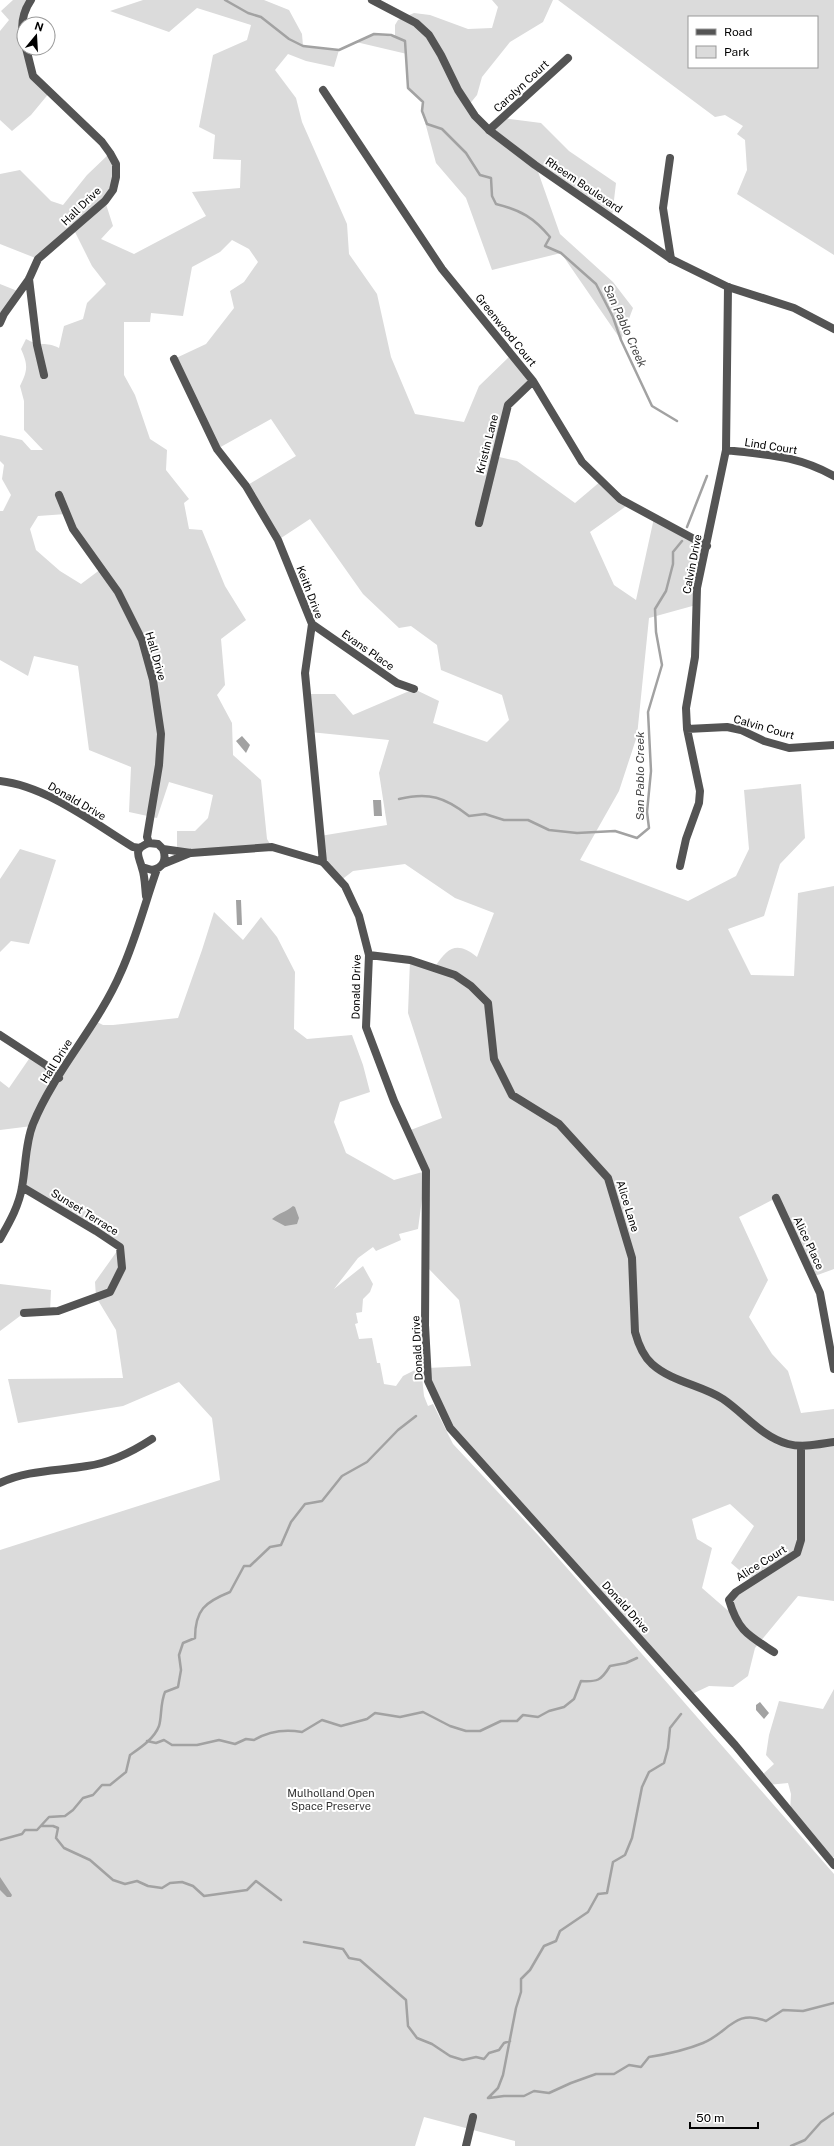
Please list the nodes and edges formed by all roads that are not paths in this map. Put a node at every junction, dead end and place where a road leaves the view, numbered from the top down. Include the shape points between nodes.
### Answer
1 (31, 0) edge
2 (372, 0) edge
3 (23, 16) edge
4 (28, 56) edge
5 (568, 58) dead end
6 (323, 90) dead end
7 (489, 130) junction
8 (670, 158) dead end
9 (670, 259) junction
10 (29, 279) junction
11 (728, 287) junction
12 (0, 323) edge
13 (834, 329) edge
14 (174, 359) dead end
15 (44, 375) dead end
16 (533, 381) junction
17 (726, 450) junction
18 (834, 476) edge
19 (60, 495) dead end
20 (479, 523) dead end
21 (707, 546) junction
22 (312, 624) junction
23 (414, 689) dead end
24 (687, 729) junction
25 (834, 745) edge
26 (0, 781) edge
27 (149, 843) junction
28 (140, 848) junction
29 (163, 849) junction
30 (191, 853) junction
31 (323, 862) junction
32 (160, 866) junction
33 (680, 866) dead end
34 (142, 867) junction
35 (147, 899) junction
36 (368, 955) junction
37 (0, 1035) edge
38 (59, 1078) junction
39 (22, 1187) junction
40 (776, 1198) dead end
41 (0, 1239) edge
42 (24, 1314) dead end
43 (834, 1369) edge
44 (152, 1439) dead end
45 (834, 1442) edge
46 (801, 1446) junction
47 (0, 1483) edge
48 (774, 1652) dead end
49 (834, 1865) edge
50 (472, 2117) dead end
51 (466, 2146) edge

1 - 3 street
2 - 7 street, Rheem Boulevard via 416,23 429,35 458,90 475,116
4 - 10 street, Hall Drive via 33,76 102,142 116,164 113,190 105,201 38,259
5 - 7 street, Carolyn Court
6 - 16 street, Greenwood Court via 442,269
7 - 9 street, Rheem Boulevard
8 - 9 street via 663,208
9 - 11 street, Rheem Boulevard
10 - 12 street, Hall Drive
10 - 15 street via 37,345
11 - 13 street, Rheem Boulevard via 794,308
11 - 17 street, Calvin Drive
14 - 22 street, Keith Drive via 217,448 246,486 278,540
16 - 20 street, Kristin Lane via 508,405
16 - 21 street, Greenwood Court via 582,462 620,499
17 - 18 street, Lind Court via 790,457
17 - 21 street, Calvin Drive
19 - 27 street, Hall Drive via 73,529 118,592 142,640 151,673 161,734 159,765 147,837
21 - 24 street, Calvin Drive via 696,588 695,657 686,708
22 - 23 street, Evans Place via 397,683
22 - 31 street, Keith Drive via 305,673
24 - 25 street, Calvin Court via 727,727 789,748
24 - 33 street, Calvin Drive via 700,791 699,803
26 - 28 street, Donald Drive via 35,789 133,847
27 - 28 street
27 - 29 street via 158,844
28 - 34 street via 138,859
29 - 30 street
29 - 32 street via 165,854
30 - 31 street via 272,847
30 - 32 street
31 - 36 street, Donald Drive via 345,886 360,916
32 - 34 street via 148,870
32 - 35 street, Hall Drive
34 - 35 street, Hall Drive
35 - 38 street, Hall Drive via 121,972 95,1021
36 - 46 street, Alice Lane via 410,960 455,975 488,1003 494,1059 512,1095 560,1124 608,1178 632,1258 633,1319 638,1343 644,1353 652,1364 665,1373 722,1399 771,1437
36 - 49 street, Donald Drive via 366,1027 394,1101 426,1171 425,1325 428,1381 450,1428 736,1745
37 - 38 street via 46,1065
38 - 39 street, Hall Drive via 44,1100 33,1126 25,1154
39 - 41 street, Hall Drive via 14,1214
39 - 42 street, Sunset Terrace via 120,1247 122,1268 110,1292 58,1311
40 - 43 street, Alice Place via 820,1293
44 - 47 street via 128,1453 89,1466 15,1475
45 - 46 street, Alice Lane
46 - 48 street, Alice Court via 801,1540 797,1553 736,1592 728,1600 733,1615 745,1633
50 - 51 street

